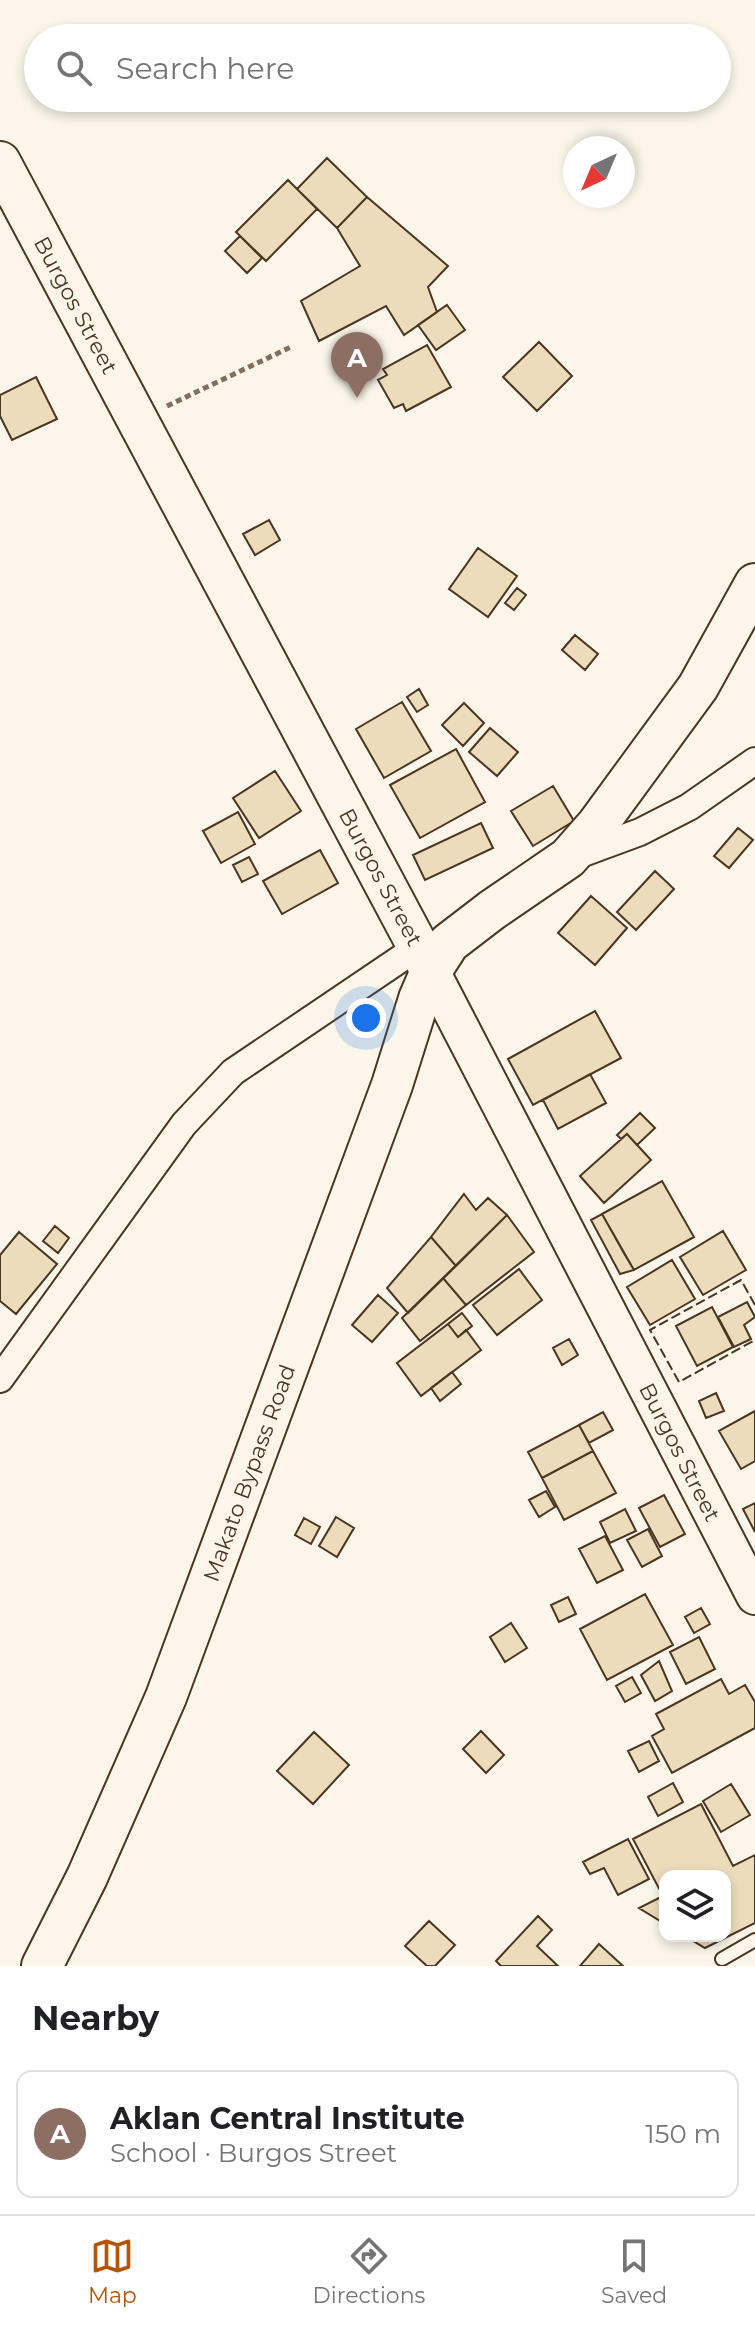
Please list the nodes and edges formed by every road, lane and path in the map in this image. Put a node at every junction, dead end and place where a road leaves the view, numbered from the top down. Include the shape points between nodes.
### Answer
1 (0, 162) edge
2 (293, 346) dead end
3 (137, 419) junction
4 (755, 584) edge
5 (755, 761) edge
6 (568, 858) junction
7 (424, 959) junction
8 (0, 1379) edge
9 (755, 1596) edge
10 (755, 1940) edge
11 (722, 1959) dead end
12 (42, 1966) edge

1 - 3 main road, Burgos Street
2 - 3 path
3 - 7 main road, Burgos Street
4 - 6 main road, Makato Bypass Road via 698,687
5 - 6 street via 689,807 640,832
6 - 7 main road, Makato Bypass Road
7 - 8 street via 233,1072 184,1124
7 - 9 main road, Burgos Street
7 - 12 main road, Makato Bypass Road via 419,999 387,1100 166,1697
10 - 11 lane

